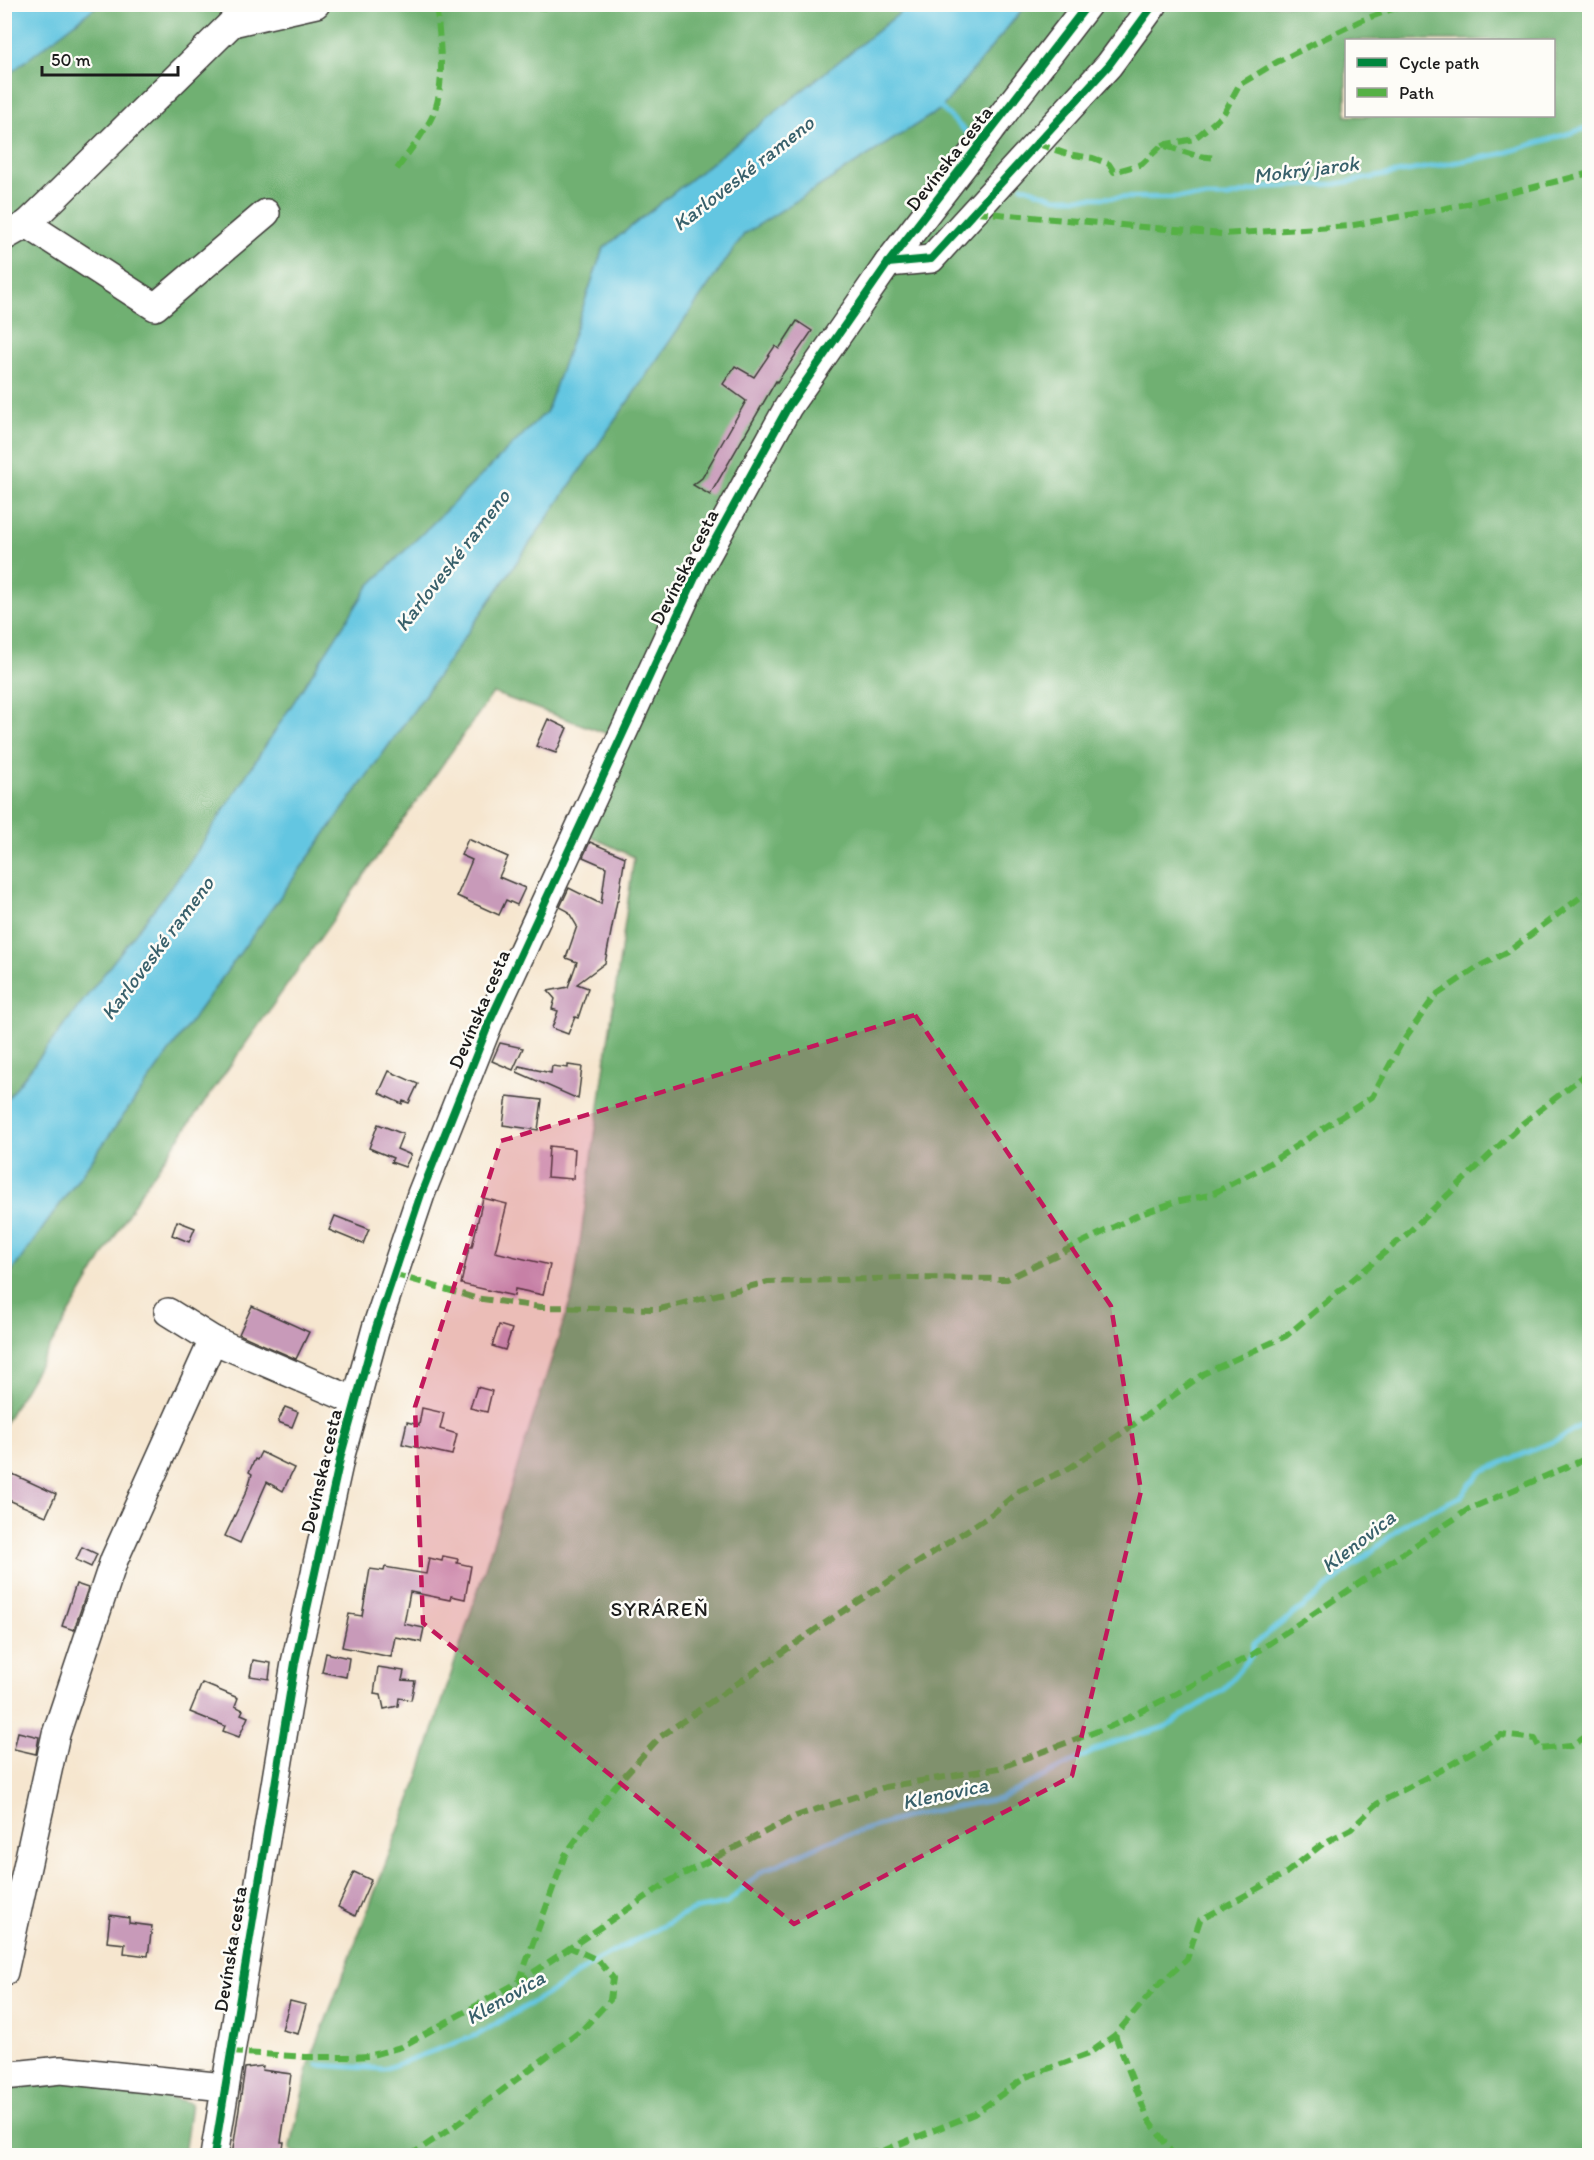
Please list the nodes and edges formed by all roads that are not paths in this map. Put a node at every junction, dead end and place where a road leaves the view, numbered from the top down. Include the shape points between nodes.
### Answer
1 (316, 4) edge
2 (1088, 4) edge
3 (1154, 4) edge
4 (240, 14) edge
5 (266, 213) dead end
6 (16, 231) edge
7 (888, 263) junction
8 (168, 1312) dead end
9 (213, 1340) junction
10 (355, 1401) junction
11 (4, 1972) edge
12 (4, 2076) edge
13 (224, 2087) junction
14 (214, 2156) edge

1 - 4 street
2 - 7 street, Devínska cesta
3 - 7 street via 1109,65 931,259
4 - 6 street
5 - 6 street via 154,307
7 - 10 street, Devínska cesta via 788,406 698,571 489,1023 421,1194
8 - 9 street
9 - 10 street
9 - 11 street via 114,1560 56,1734
10 - 13 street, Devínska cesta via 294,1663
12 - 13 street via 61,2070
13 - 14 street, Devínska cesta

